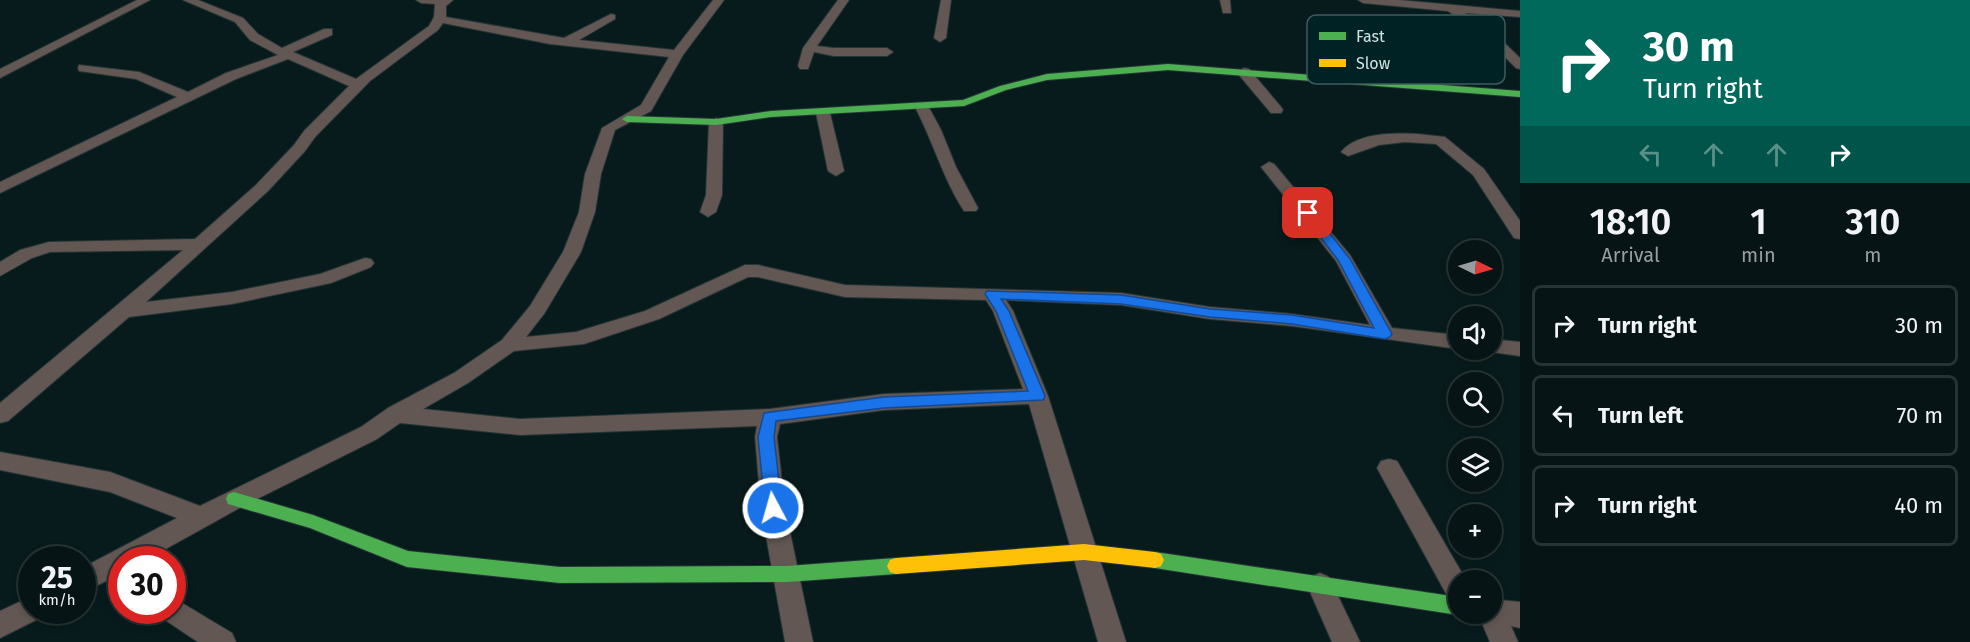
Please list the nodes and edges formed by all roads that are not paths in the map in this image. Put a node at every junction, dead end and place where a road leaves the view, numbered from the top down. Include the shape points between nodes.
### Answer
1 (145, 0) edge
2 (188, 0) edge
3 (421, 0) edge
4 (447, 0) edge
5 (719, 0) edge
6 (844, 0) edge
7 (946, 0) edge
8 (1363, 0) edge
9 (1437, 0) edge
10 (1451, 8) junction
11 (1520, 14) edge
12 (1461, 15) edge
13 (611, 17) dead end
14 (440, 19) junction
15 (328, 32) dead end
16 (940, 38) dead end
17 (566, 42) junction
18 (809, 48) junction
19 (1505, 50) edge
20 (887, 52) dead end
21 (286, 54) junction
22 (677, 54) junction
23 (1520, 65) edge
24 (804, 66) dead end
25 (84, 68) dead end
26 (1244, 72) junction
27 (0, 74) edge
28 (1307, 78) edge
29 (1370, 84) edge
30 (358, 85) junction
31 (1520, 94) edge
32 (188, 97) junction
33 (922, 107) junction
34 (1276, 110) dead end
35 (823, 112) junction
36 (627, 119) junction
37 (716, 122) junction
38 (1348, 152) dead end
39 (1269, 167) dead end
40 (836, 171) dead end
41 (0, 188) edge
42 (970, 208) dead end
43 (708, 212) dead end
44 (1520, 234) edge
45 (200, 243) junction
46 (365, 262) dead end
47 (0, 270) edge
48 (992, 294) junction
49 (123, 311) junction
50 (1385, 334) junction
51 (1448, 341) edge
52 (509, 345) junction
53 (1502, 348) edge
54 (1520, 350) edge
55 (1037, 396) junction
56 (396, 414) junction
57 (0, 416) edge
58 (770, 417) junction
59 (0, 461) edge
60 (1389, 468) dead end
61 (234, 499) junction
62 (202, 517) junction
63 (152, 546) edge
64 (1084, 552) junction
65 (1448, 573) edge
66 (788, 574) junction
67 (1320, 585) junction
68 (1448, 604) edge
69 (1502, 613) edge
70 (18, 615) edge
71 (1520, 615) edge
72 (186, 618) edge
73 (1496, 624) edge
74 (0, 625) edge
75 (222, 642) edge
76 (799, 642) edge
77 (1112, 642) edge
78 (1346, 642) edge
79 (1504, 642) edge

1 - 27 street
2 - 21 street via 240,20 254,37
3 - 4 street
4 - 14 street via 440,5
5 - 22 street
6 - 18 street
7 - 16 street
8 - 10 street
9 - 10 street
10 - 11 street
10 - 12 street
13 - 17 street
14 - 17 street
14 - 30 street via 434,28
15 - 21 street
17 - 22 street
18 - 20 street
18 - 24 street
19 - 23 street
21 - 30 street
21 - 32 street
22 - 36 street via 646,108
25 - 32 street via 139,76
26 - 28 street
26 - 33 street via 1168,67 1079,73 1003,88 964,103
26 - 34 street
29 - 31 street
30 - 45 street via 262,188
32 - 41 street
33 - 35 street
33 - 42 street
35 - 37 street
35 - 40 street
36 - 37 street
36 - 52 street via 609,128 572,252 537,310
37 - 43 street via 714,195
38 - 44 street via 1367,141 1440,140 1479,172
39 - 50 street via 1344,259
45 - 47 street via 49,247 26,254
45 - 49 street
46 - 49 street via 325,279 232,298
48 - 50 street via 1121,299
48 - 52 street via 845,291 758,271 745,272 652,315 577,339
48 - 55 street via 1003,311
49 - 57 street
50 - 51 street
52 - 56 street via 461,378
53 - 54 street
55 - 58 street via 884,402
55 - 64 street
56 - 58 street via 520,427
56 - 61 street via 369,433
58 - 66 street via 766,437 773,508
59 - 62 street via 20,468 110,482
60 - 65 street
61 - 62 street
61 - 66 street via 313,522 407,559 560,575
62 - 63 street
64 - 66 street
64 - 67 street
64 - 77 street
66 - 76 street
67 - 68 street
67 - 78 street
69 - 71 street
70 - 74 street
72 - 75 street
73 - 79 street

